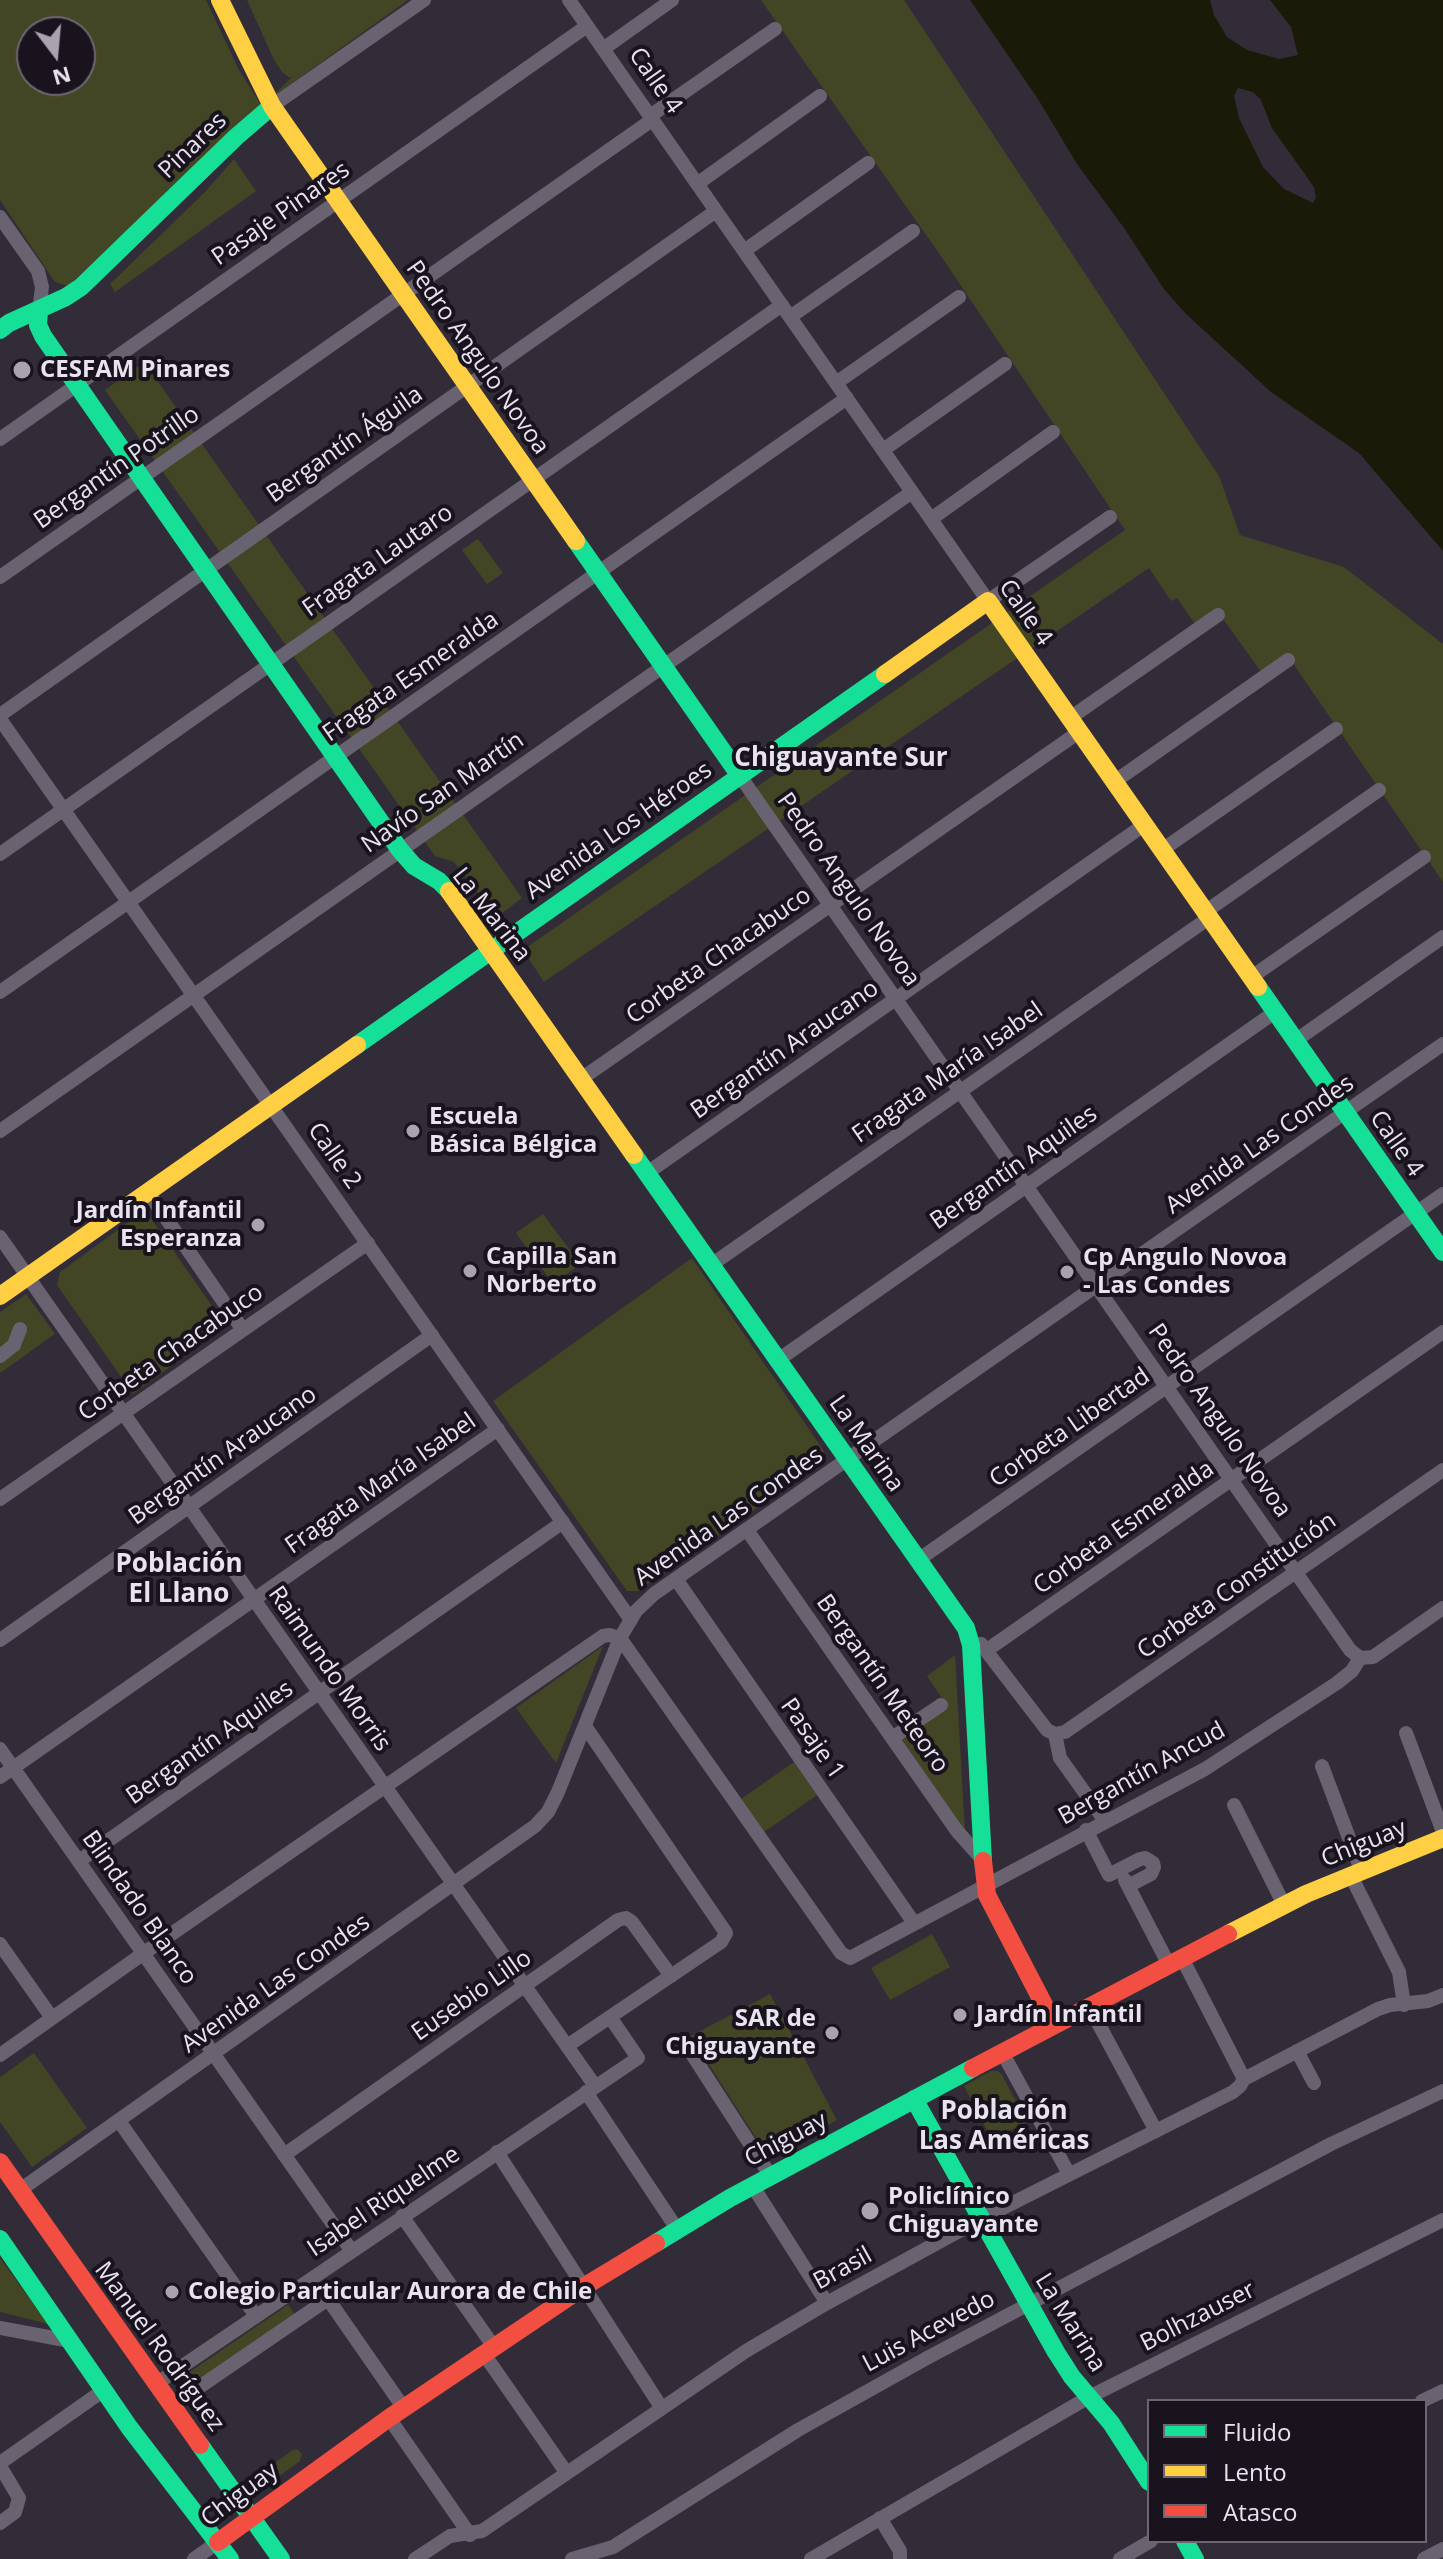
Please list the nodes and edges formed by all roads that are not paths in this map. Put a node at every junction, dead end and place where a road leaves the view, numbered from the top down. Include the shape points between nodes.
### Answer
1 (220, 0) edge
2 (424, 0) edge
3 (569, 0) edge
4 (672, 0) edge
5 (587, 26) junction
6 (775, 29) dead end
7 (603, 49) junction
8 (820, 96) dead end
9 (272, 106) junction
10 (651, 118) junction
11 (868, 163) dead end
12 (697, 184) junction
13 (338, 201) junction
14 (716, 211) junction
15 (0, 217) edge
16 (913, 231) dead end
17 (744, 251) junction
18 (403, 294) junction
19 (959, 297) dead end
20 (39, 311) junction
21 (786, 311) junction
22 (0, 330) edge
23 (1005, 364) dead end
24 (836, 383) junction
25 (77, 385) junction
26 (468, 386) junction
27 (847, 398) junction
28 (1053, 432) dead end
29 (0, 439) edge
30 (883, 450) junction
31 (142, 478) junction
32 (533, 480) junction
33 (912, 492) junction
34 (1110, 517) dead end
35 (931, 519) junction
36 (206, 570) junction
37 (598, 573) junction
38 (0, 577) edge
39 (988, 601) junction
40 (1218, 615) dead end
41 (1288, 660) dead end
42 (271, 664) junction
43 (663, 666) junction
44 (0, 717) edge
45 (1074, 725) junction
46 (1336, 729) dead end
47 (335, 757) junction
48 (740, 776) junction
49 (1114, 782) junction
50 (1379, 790) dead end
51 (63, 809) junction
52 (1144, 825) junction
53 (400, 850) junction
54 (1162, 850) junction
55 (0, 854) edge
56 (1424, 857) dead end
57 (129, 902) junction
58 (830, 906) junction
59 (1207, 915) junction
60 (1443, 937) edge
61 (491, 951) junction
62 (1250, 978) junction
63 (0, 992) edge
64 (194, 995) junction
65 (895, 999) junction
66 (1275, 1012) junction
67 (1295, 1041) junction
68 (1443, 1044) edge
69 (581, 1079) junction
70 (959, 1092) junction
71 (272, 1105) junction
72 (1345, 1112) junction
73 (0, 1131) edge
74 (647, 1173) junction
75 (1025, 1186) junction
76 (148, 1192) junction
77 (1443, 1194) edge
78 (1416, 1213) junction
79 (0, 1237) edge
80 (368, 1243) junction
81 (1443, 1252) edge
82 (711, 1265) junction
83 (27, 1277) junction
84 (1096, 1287) junction
85 (0, 1296) edge
86 (20, 1329) dead end
87 (243, 1330) junction
88 (1443, 1332) edge
89 (432, 1335) junction
90 (0, 1356) edge
91 (778, 1360) junction
92 (1166, 1387) junction
93 (123, 1414) junction
94 (498, 1429) junction
95 (848, 1460) junction
96 (1443, 1470) edge
97 (1231, 1480) junction
98 (0, 1499) edge
99 (188, 1507) junction
100 (563, 1522) junction
101 (747, 1530) junction
102 (918, 1560) junction
103 (1295, 1572) junction
104 (676, 1579) junction
105 (254, 1600) junction
106 (1443, 1608) edge
107 (631, 1620) junction
108 (620, 1638) junction
109 (970, 1639) junction
110 (0, 1640) edge
111 (987, 1650) junction
112 (1360, 1658) junction
113 (319, 1693) junction
114 (941, 1705) dead end
115 (585, 1726) junction
116 (1406, 1733) dead end
117 (1055, 1734) junction
118 (892, 1738) junction
119 (0, 1749) edge
120 (1322, 1766) dead end
121 (14, 1768) junction
122 (0, 1777) edge
123 (384, 1786) junction
124 (1234, 1805) dead end
125 (1105, 1821) junction
126 (1086, 1830) junction
127 (1443, 1835) edge
128 (983, 1860) junction
129 (79, 1861) junction
130 (1120, 1870) junction
131 (1355, 1872) junction
132 (985, 1884) junction
133 (453, 1885) junction
134 (1128, 1886) junction
135 (1284, 1905) junction
136 (914, 1923) junction
137 (0, 1944) edge
138 (144, 1953) junction
139 (1176, 1962) junction
140 (671, 1976) junction
141 (524, 1986) junction
142 (1443, 1995) edge
143 (1404, 2005) junction
144 (1089, 2006) junction
145 (610, 2017) junction
146 (52, 2018) junction
147 (1054, 2024) junction
148 (567, 2046) junction
149 (690, 2051) dead end
150 (1297, 2051) junction
151 (1002, 2052) junction
152 (214, 2054) junction
153 (0, 2055) edge
154 (1244, 2079) junction
155 (1314, 2083) dead end
156 (591, 2089) junction
157 (1443, 2091) edge
158 (914, 2099) junction
159 (119, 2121) junction
160 (1156, 2131) junction
161 (497, 2152) junction
162 (284, 2155) junction
163 (0, 2162) edge
164 (1069, 2174) junction
165 (770, 2175) junction
166 (752, 2185) junction
167 (20, 2190) junction
168 (402, 2216) junction
169 (981, 2219) junction
170 (1443, 2220) edge
171 (677, 2229) junction
172 (0, 2239) edge
173 (351, 2250) junction
174 (585, 2286) junction
175 (827, 2303) junction
176 (1028, 2304) junction
177 (256, 2316) junction
178 (0, 2328) edge
179 (71, 2341) junction
180 (489, 2350) junction
181 (156, 2384) junction
182 (104, 2390) junction
183 (195, 2390) dead end
184 (1089, 2397) junction
185 (661, 2407) junction
186 (396, 2413) junction
187 (0, 2464) edge
188 (566, 2472) junction
189 (1147, 2479) edge
190 (251, 2516) junction
191 (880, 2518) junction
192 (0, 2523) edge
193 (470, 2535) junction
194 (218, 2542) junction
195 (1148, 2543) edge
196 (1443, 2549) edge
197 (194, 2559) edge
198 (230, 2559) edge
199 (281, 2559) edge
200 (415, 2559) edge
201 (572, 2559) edge
202 (811, 2559) edge
203 (900, 2559) edge
204 (1120, 2559) edge
205 (1424, 2559) edge

1 - 9 street, Pedro Angulo Novoa
2 - 9 street, Pinares
3 - 5 street, Calle 4
4 - 7 street
5 - 7 street, Calle 4
5 - 13 street, Pasaje Pinares
6 - 10 street, Bergantín Potrillo
7 - 10 street, Calle 4
8 - 12 street
9 - 13 street, Pedro Angulo Novoa
9 - 20 street, Pinares via 90,280
10 - 12 street, Calle 4
10 - 18 street, Bergantín Potrillo
11 - 17 street
12 - 14 street, Calle 4
13 - 18 street, Pedro Angulo Novoa
13 - 25 street, Pasaje Pinares
14 - 17 street, Calle 4
14 - 26 street, Bergantín Águila
15 - 20 street, La Marina via 38,271
16 - 21 street, Fragata Lautaro
17 - 21 street, Calle 4
18 - 26 street, Pedro Angulo Novoa
18 - 31 street, Bergantín Potrillo
19 - 24 street
20 - 22 street, Pinares
20 - 25 street, La Marina via 43,336
21 - 24 street, Calle 4
21 - 32 street, Fragata Lautaro
23 - 30 street
24 - 27 street, Calle 4
25 - 29 street, Pasaje Pinares
25 - 31 street, La Marina
26 - 32 street, Pedro Angulo Novoa
26 - 36 street, Bergantín Águila
27 - 30 street, Calle 4
27 - 37 street, Fragata Esmeralda
28 - 35 street
30 - 33 street, Calle 4
31 - 36 street, La Marina
31 - 38 street, Bergantín Potrillo
32 - 37 street, Pedro Angulo Novoa
32 - 42 street, Fragata Lautaro
33 - 35 street, Calle 4
33 - 43 street, Navío San Martín
34 - 39 street, Avenida Los Héroes
35 - 39 street, Calle 4
36 - 42 street, La Marina
36 - 44 street, Bergantín Águila
37 - 43 street, Pedro Angulo Novoa
37 - 47 street, Fragata Esmeralda
39 - 45 street, Calle 4
39 - 48 street, Avenida Los Héroes
40 - 45 street, Corbeta Chacabuco
41 - 49 street
42 - 47 street, La Marina
42 - 51 street, Fragata Lautaro
43 - 48 street, Pedro Angulo Novoa
43 - 53 street, Navío San Martín
44 - 51 street, Calle 2
45 - 49 street, Calle 4
45 - 58 street, Corbeta Chacabuco
46 - 54 street
47 - 53 street, La Marina
47 - 57 street, Fragata Esmeralda
48 - 58 street, Pedro Angulo Novoa
48 - 61 street, Avenida Los Héroes
49 - 52 street, Calle 4
50 - 59 street, Fragata María Isabel
51 - 55 street, Fragata Lautaro
51 - 57 street, Calle 2
52 - 54 street, Calle 4
52 - 65 street, Bergantín Araucano
53 - 61 street, La Marina via 445,887
53 - 64 street, Navío San Martín
54 - 59 street, Calle 4
56 - 62 street
57 - 63 street, Fragata Esmeralda
57 - 64 street, Calle 2
58 - 65 street, Pedro Angulo Novoa
58 - 69 street, Corbeta Chacabuco
59 - 62 street, Calle 4
59 - 70 street, Fragata María Isabel
60 - 67 street
61 - 69 street, La Marina
61 - 71 street, Avenida Los Héroes
62 - 66 street, Calle 4
64 - 71 street, Calle 2
64 - 73 street, Navío San Martín
65 - 70 street, Pedro Angulo Novoa
65 - 74 street, Bergantín Araucano
66 - 67 street, Calle 4
66 - 75 street, Bergantín Aquiles
67 - 72 street, Calle 4
68 - 72 street, Avenida Las Condes
69 - 74 street, La Marina
70 - 75 street, Pedro Angulo Novoa
70 - 82 street, Fragata María Isabel
71 - 76 street, Avenida Los Héroes
71 - 80 street, Calle 2
72 - 78 street, Calle 4
72 - 84 street, Avenida Las Condes
74 - 82 street, La Marina
75 - 84 street, Pedro Angulo Novoa
75 - 91 street, Bergantín Aquiles
76 - 83 street, Avenida Los Héroes
76 - 87 street
77 - 78 street, Corbeta Libertad
78 - 81 street, Calle 4
78 - 92 street, Corbeta Libertad
79 - 83 street, Raimundo Morris
80 - 87 street, Corbeta Chacabuco
80 - 89 street, Calle 2
82 - 91 street, La Marina
83 - 85 street, Avenida Los Héroes
83 - 93 street, Raimundo Morris
84 - 92 street, Pedro Angulo Novoa
84 - 95 street, Avenida Las Condes
86 - 90 street via 14,1345
87 - 93 street, Corbeta Chacabuco
88 - 97 street, Corbeta Esmeralda
89 - 94 street, Calle 2
89 - 99 street, Bergantín Araucano
91 - 95 street, La Marina
92 - 97 street, Pedro Angulo Novoa
92 - 102 street, Corbeta Libertad
93 - 98 street, Corbeta Chacabuco
93 - 99 street, Raimundo Morris
94 - 100 street, Calle 2
94 - 105 street, Fragata María Isabel
95 - 101 street, Avenida Las Condes
95 - 102 street, La Marina
96 - 103 street, Corbeta Constitución
97 - 103 street, Pedro Angulo Novoa
97 - 111 street, Corbeta Esmeralda
99 - 105 street, Raimundo Morris
99 - 110 street, Bergantín Araucano
100 - 107 street, Calle 2
100 - 113 street, Bergantín Aquiles
101 - 104 street, Avenida Las Condes
101 - 118 street, Bergantín Meteoro
102 - 109 street, La Marina
103 - 112 street, Pedro Angulo Novoa
103 - 117 street, Corbeta Constitución
104 - 107 street, Avenida Las Condes
104 - 136 street, Pasaje 1
105 - 113 street, Raimundo Morris
105 - 121 street, Fragata María Isabel
106 - 112 street, Bergantín Ancud via 1373,1657
107 - 108 street, Avenida Las Condes
108 - 115 street, Avenida Las Condes
108 - 123 street via 598,1640
108 - 136 street, Bergantín Ancud via 841,1953 854,1957
109 - 111 street, La Marina
109 - 128 street, La Marina
111 - 117 street, La Marina
112 - 125 street, Bergantín Ancud via 1337,1683 1219,1760
113 - 123 street, Raimundo Morris
113 - 129 street, Bergantín Aquiles
114 - 118 street
115 - 133 street, Avenida Las Condes via 542,1820
115 - 140 street via 725,1930 721,1942
116 - 127 street
117 - 125 street, La Marina via 1060,1758
118 - 128 street, Bergantín Meteoro
119 - 121 street, Blindado Blanco
120 - 131 street
121 - 122 street, Fragata María Isabel
121 - 129 street, Blindado Blanco
123 - 133 street, Raimundo Morris
123 - 138 street
124 - 135 street
125 - 126 street, Bergantín Ancud
126 - 130 street via 1109,1875
126 - 132 street, Bergantín Ancud
127 - 131 street, Chiguay
128 - 132 street, La Marina
129 - 138 street, Blindado Blanco
130 - 134 street
130 - 134 street via 1145,1858 1153,1863 1151,1874
131 - 135 street, Chiguay
131 - 143 street via 1399,1972
132 - 136 street, Bergantín Ancud
132 - 147 street, La Marina
133 - 141 street, Raimundo Morris
133 - 152 street, Avenida Las Condes
134 - 139 street
135 - 139 street, Chiguay
137 - 146 street
138 - 146 street
138 - 152 street, Blindado Blanco
139 - 144 street, Chiguay
139 - 154 street
140 - 141 street, Eusebio Lillo via 632,1922 622,1918
140 - 145 street
141 - 148 street, Raimundo Morris
141 - 162 street, Eusebio Lillo
142 - 143 street, Brasil
143 - 150 street, Brasil via 1383,2007
144 - 147 street, Chiguay
144 - 160 street
145 - 148 street
145 - 156 street, Isabel Riquelme via 638,2058
146 - 153 street
147 - 151 street, Chiguay
148 - 156 street, Raimundo Morris
149 - 165 street
150 - 154 street, Brasil
150 - 155 street
151 - 158 street, Chiguay
151 - 164 street
152 - 159 street, Avenida Las Condes
152 - 162 street, Blindado Blanco
154 - 160 street, Brasil via 1237,2090
156 - 161 street, Isabel Riquelme
156 - 171 street, Raimundo Morris
157 - 176 street, Luis Acevedo
158 - 165 street, Chiguay
158 - 169 street, La Marina
159 - 167 street, Avenida Las Condes
159 - 177 street
160 - 164 street, Brasil
161 - 168 street, Isabel Riquelme
161 - 174 street
162 - 173 street, Blindado Blanco
163 - 167 street, Manuel Rodríguez
164 - 169 street, Brasil
165 - 166 street, Chiguay
166 - 171 street, Chiguay
166 - 175 street
167 - 181 street, Manuel Rodríguez
168 - 173 street, Isabel Riquelme
168 - 180 street
169 - 175 street, Brasil
169 - 176 street, La Marina
170 - 184 street, Bolhzauser
171 - 174 street, Chiguay
172 - 179 street
173 - 177 street, Isabel Riquelme
174 - 180 street, Chiguay
174 - 185 street
175 - 185 street, Brasil
176 - 184 street, La Marina
176 - 201 street, Luis Acevedo via 843,2403 613,2547
177 - 181 street, Isabel Riquelme
178 - 179 street
179 - 182 street
180 - 186 street, Chiguay
180 - 188 street
181 - 190 street, Manuel Rodríguez
182 - 187 street
182 - 194 street
183 - 186 street via 328,2299
184 - 189 street, La Marina
184 - 191 street, Bolhzauser
185 - 188 street, Brasil
186 - 190 street, Chiguay
186 - 193 street
187 - 192 street via 19,2498 15,2512
188 - 193 street, Brasil
190 - 194 street, Chiguay
190 - 199 street, Manuel Rodríguez
191 - 202 street, Bolhzauser
191 - 203 street
193 - 200 street, Brasil via 446,2538
194 - 197 street, Chiguay
194 - 198 street
195 - 204 street
196 - 205 street

